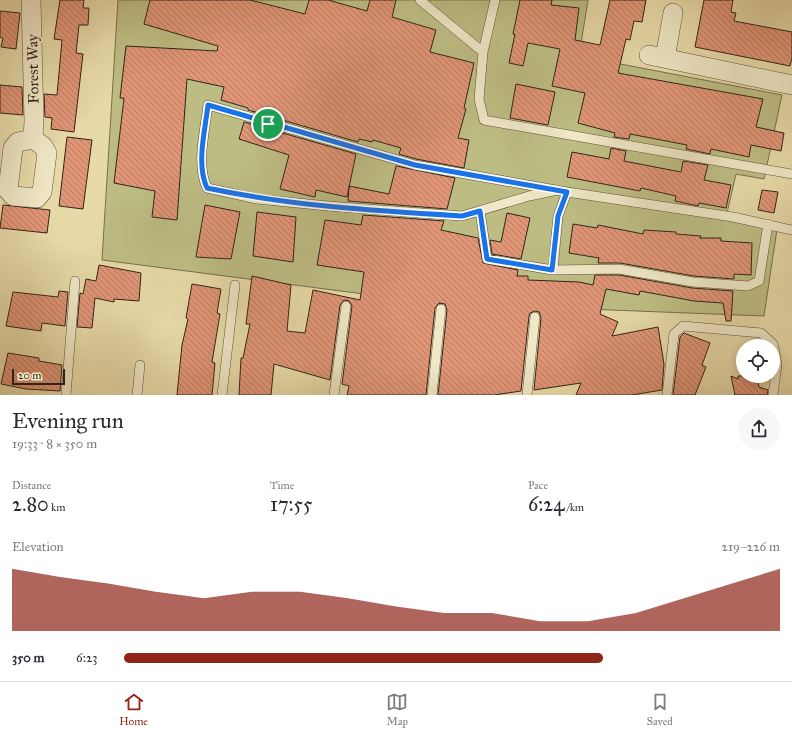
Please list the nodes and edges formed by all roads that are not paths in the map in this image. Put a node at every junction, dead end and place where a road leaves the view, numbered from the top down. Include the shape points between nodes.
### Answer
1 (31, 0) edge
2 (420, 0) edge
3 (495, 0) edge
4 (674, 9) dead end
5 (483, 52) junction
6 (792, 85) edge
7 (33, 139) dead end
8 (792, 174) edge
9 (563, 191) junction
10 (480, 211) junction
11 (768, 224) junction
12 (792, 230) edge
13 (552, 270) junction
14 (75, 281) dead end
15 (235, 285) dead end
16 (346, 306) dead end
17 (441, 309) dead end
18 (535, 317) dead end
19 (140, 365) dead end
20 (66, 395) edge
21 (137, 395) edge
22 (222, 395) edge
23 (334, 395) edge
24 (432, 395) edge
25 (528, 395) edge
26 (667, 395) edge
27 (773, 395) edge

1 - 7 street, Forest Way
2 - 5 lane
3 - 5 lane
4 - 6 street via 657,57
5 - 8 lane via 479,99 484,120
9 - 10 lane via 529,196
9 - 10 lane via 415,165 208,105 202,166 207,188 257,198 328,206 462,216
9 - 11 lane
9 - 13 lane
10 - 13 lane via 487,259
11 - 12 lane
11 - 13 lane via 759,281 748,286 693,282 619,269
14 - 20 lane
15 - 22 lane
16 - 23 lane
17 - 24 lane
18 - 25 lane
19 - 21 lane
26 - 27 lane via 674,334 683,326 761,333 773,344 776,364

